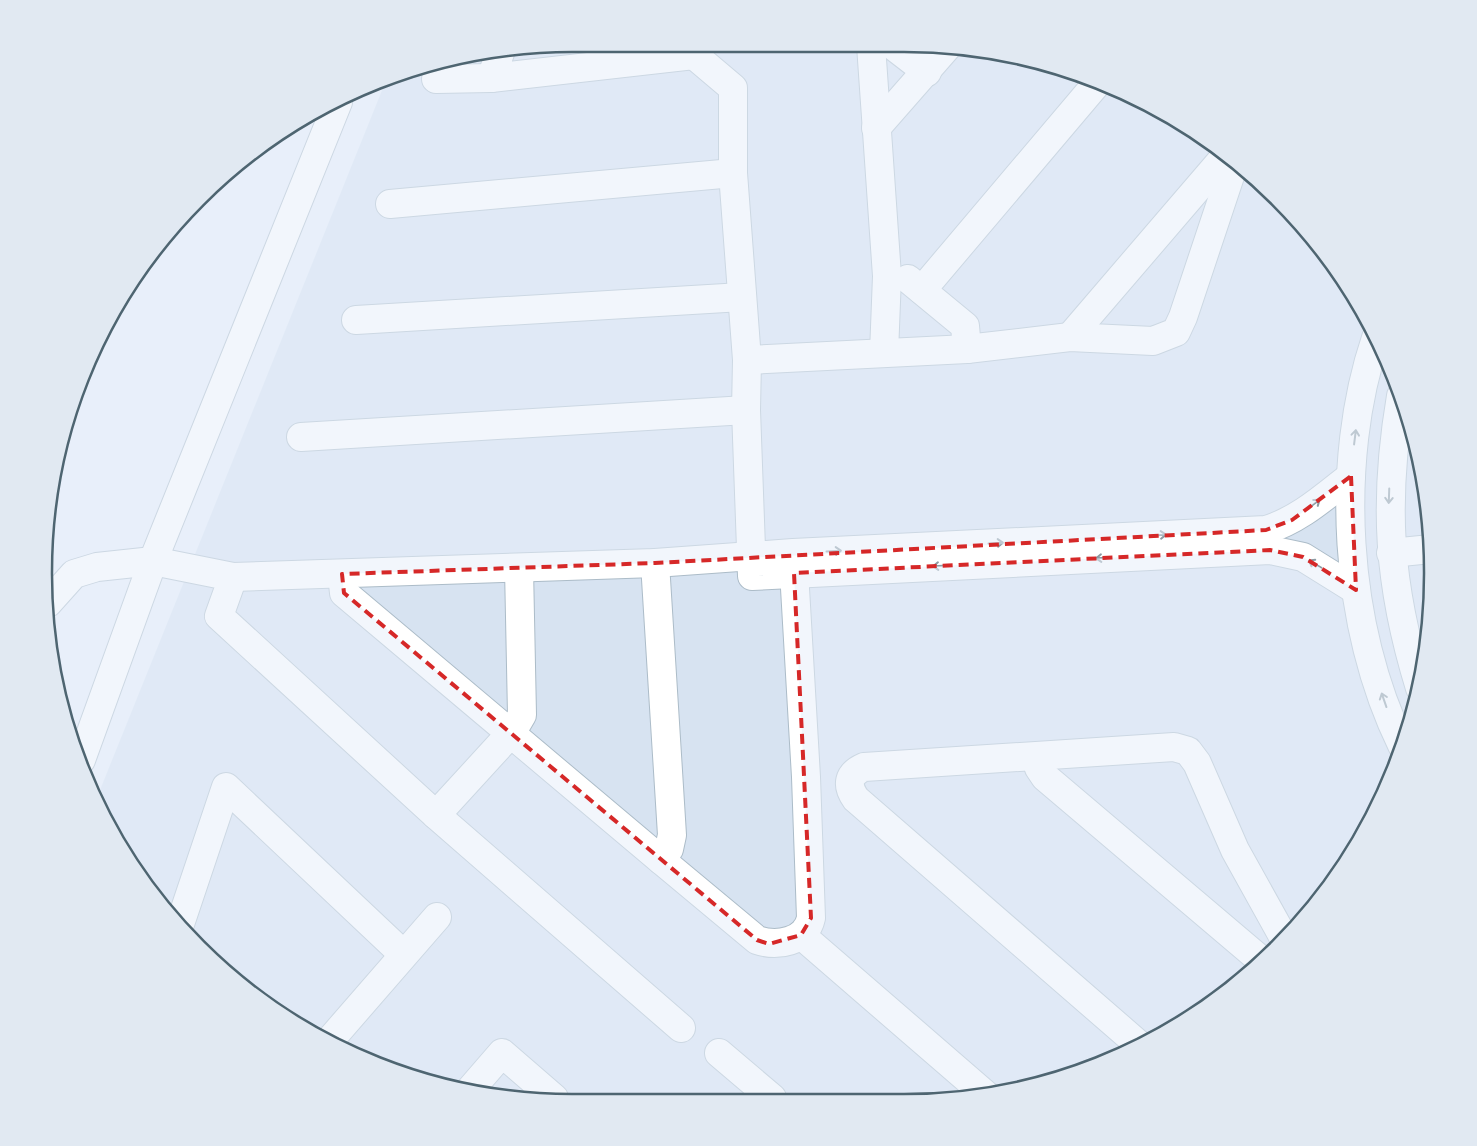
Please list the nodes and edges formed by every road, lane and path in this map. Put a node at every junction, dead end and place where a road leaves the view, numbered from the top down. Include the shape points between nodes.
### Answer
1 (652, 52) edge
2 (691, 52) edge
3 (871, 52) edge
4 (901, 52) edge
5 (941, 54) edge
6 (496, 65) edge
7 (927, 72) junction
8 (436, 79) dead end
9 (1093, 88) edge
10 (335, 110) edge
11 (876, 128) junction
12 (1221, 160) edge
13 (1232, 169) edge
14 (733, 174) junction
15 (390, 204) dead end
16 (887, 276) junction
17 (922, 290) junction
18 (742, 297) junction
19 (356, 320) dead end
20 (1070, 337) junction
21 (1373, 348) edge
22 (968, 349) junction
23 (884, 353) junction
24 (747, 360) junction
25 (746, 410) junction
26 (1398, 410) edge
27 (301, 437) dead end
28 (1351, 476) junction
29 (1423, 550) edge
30 (1391, 553) junction
31 (153, 561) junction
32 (655, 563) junction
33 (793, 563) junction
34 (751, 566) junction
35 (519, 568) junction
36 (342, 574) junction
37 (233, 577) junction
38 (1356, 590) junction
39 (53, 597) edge
40 (1415, 671) edge
41 (512, 732) junction
42 (1398, 735) edge
43 (84, 750) edge
44 (1035, 757) junction
45 (806, 777) junction
46 (850, 778) junction
47 (436, 815) junction
48 (661, 860) junction
49 (183, 917) edge
50 (437, 917) dead end
51 (1280, 932) edge
52 (801, 935) junction
53 (403, 954) junction
54 (1256, 956) edge
55 (681, 1028) dead end
56 (334, 1035) edge
57 (1134, 1040) edge
58 (719, 1053) dead end
59 (475, 1084) edge
60 (978, 1088) edge
61 (548, 1093) edge
62 (767, 1094) edge

1 - 6 street
2 - 14 street via 733,88
3 - 11 street
4 - 7 street
5 - 7 street
6 - 8 street
7 - 11 street
9 - 17 street
10 - 31 street
11 - 16 street
12 - 20 street
13 - 20 street via 1176,332 1153,341
14 - 15 street
14 - 18 street
16 - 17 street via 903,276
16 - 23 street
17 - 22 street via 965,326
18 - 19 street
18 - 24 street
20 - 22 street
28 -> 21 street via 1359,407
22 - 23 street
23 - 24 street
24 - 25 street
25 - 27 street
25 - 34 street
26 -> 30 street via 1389,490
33 -> 28 street via 1266,530 1292,520
28 - 38 street via 1350,533
29 - 30 street
30 - 40 street via 1406,645
31 - 37 street
31 - 39 street via 98,567 74,574
31 - 43 street
32 - 34 street
32 - 35 street
32 - 48 street via 672,835
33 - 34 street
38 -> 33 street via 1303,558 1270,550
33 - 45 street
35 - 36 street
35 - 41 street via 522,715
36 - 37 street
36 - 41 street via 344,593
37 - 47 street via 218,616
42 -> 38 street via 1371,662
41 - 47 street
41 - 48 street
44 - 46 street via 864,767
44 - 51 street via 1174,747 1188,750 1197,763 1235,850
44 - 54 street via 1046,777
45 - 46 street
45 - 52 street via 812,918
46 - 57 street via 849,790 856,799
47 - 55 street
48 - 52 street via 757,940 769,944
49 - 53 street via 226,787
50 - 53 street
52 - 60 street
53 - 56 street
58 - 62 street
59 - 61 street via 502,1053

